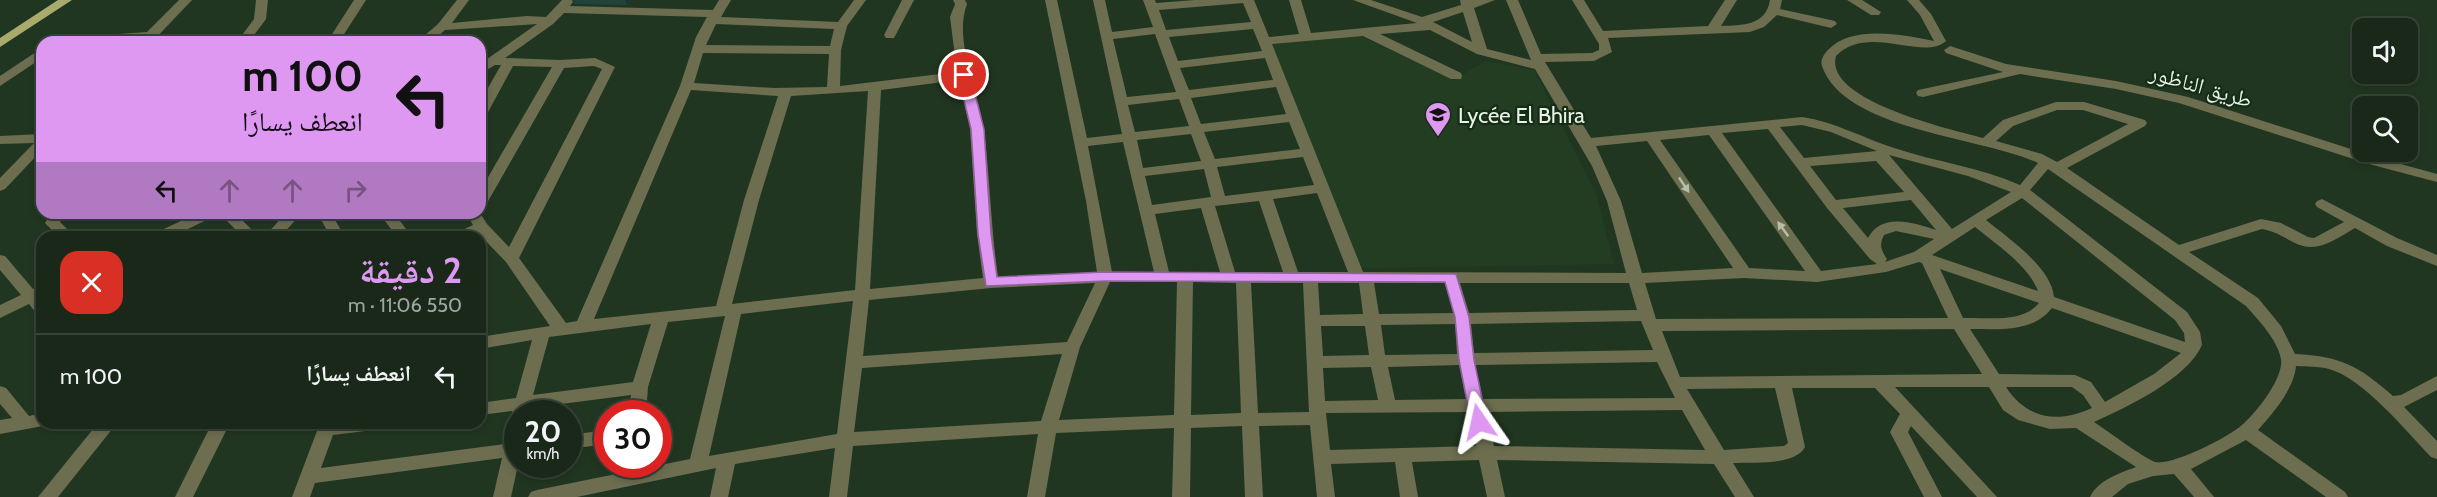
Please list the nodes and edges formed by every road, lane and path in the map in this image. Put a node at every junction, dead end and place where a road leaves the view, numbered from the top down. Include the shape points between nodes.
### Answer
1 (52, 0) edge
2 (66, 0) edge
3 (186, 0) edge
4 (262, 0) edge
5 (360, 0) edge
6 (463, 0) edge
7 (725, 0) edge
8 (844, 0) edge
9 (908, 0) edge
10 (960, 0) edge
11 (1051, 0) edge
12 (1099, 0) edge
13 (1240, 0) edge
14 (1248, 0) edge
15 (1295, 0) edge
16 (1359, 0) edge
17 (1490, 0) edge
18 (1512, 0) edge
19 (1578, 0) edge
20 (1731, 0) edge
21 (1853, 0) edge
22 (1912, 0) edge
23 (860, 1) edge
24 (1467, 3) edge
25 (565, 4) edge
26 (1150, 4) edge
27 (1774, 5) edge
28 (1399, 9) junction
29 (1875, 12) dead end
30 (713, 17) junction
31 (549, 21) junction
32 (1427, 24) junction
33 (1831, 24) dead end
34 (1259, 25) junction
35 (841, 26) junction
36 (442, 27) junction
37 (1394, 29) junction
38 (1712, 30) junction
39 (1161, 32) junction
40 (1365, 32) junction
41 (0, 34) edge
42 (890, 35) dead end
43 (1600, 35) junction
44 (150, 36) edge
45 (247, 36) edge
46 (337, 36) edge
47 (431, 36) edge
48 (1106, 36) junction
49 (1306, 38) junction
50 (0, 43) edge
51 (1940, 45) junction
52 (1268, 48) junction
53 (697, 49) junction
54 (835, 50) junction
55 (1481, 51) junction
56 (36, 56) edge
57 (492, 61) junction
58 (509, 62) junction
59 (1538, 62) junction
60 (560, 64) junction
61 (1172, 65) junction
62 (486, 66) edge
63 (2022, 71) junction
64 (964, 75) junction
65 (1456, 76) dead end
66 (2078, 79) junction
67 (0, 82) edge
68 (1281, 83) junction
69 (686, 86) junction
70 (875, 87) junction
71 (833, 89) junction
72 (786, 92) junction
73 (1923, 93) dead end
74 (1182, 94) junction
75 (1121, 102) junction
76 (486, 103) edge
77 (2084, 106) junction
78 (1294, 117) junction
79 (1771, 124) junction
80 (1196, 129) junction
81 (1712, 129) junction
82 (1651, 137) junction
83 (1128, 138) junction
84 (0, 140) edge
85 (36, 140) edge
86 (1986, 142) junction
87 (1080, 143) junction
88 (1587, 143) junction
89 (36, 147) edge
90 (1308, 152) junction
91 (1883, 153) junction
92 (1209, 163) junction
93 (1798, 163) junction
94 (2052, 165) junction
95 (1136, 173) junction
96 (2437, 178) edge
97 (0, 186) edge
98 (1323, 188) junction
99 (2022, 191) junction
100 (1264, 194) junction
101 (1915, 195) junction
102 (486, 196) edge
103 (1213, 201) junction
104 (2322, 204) dead end
105 (1832, 205) junction
106 (1147, 210) junction
107 (55, 219) edge
108 (195, 219) edge
109 (232, 219) edge
110 (289, 219) edge
111 (391, 219) edge
112 (480, 219) edge
113 (1977, 221) junction
114 (2354, 223) junction
115 (61, 231) edge
116 (173, 231) edge
117 (246, 231) edge
118 (277, 231) edge
119 (400, 231) edge
120 (1949, 238) junction
121 (2175, 251) junction
122 (1875, 255) junction
123 (1924, 257) junction
124 (511, 258) junction
125 (0, 260) edge
126 (2437, 261) edge
127 (1886, 267) junction
128 (1744, 273) junction
129 (1105, 277) junction
130 (1236, 277) junction
131 (1292, 277) junction
132 (1451, 277) junction
133 (1817, 277) junction
134 (1163, 278) junction
135 (1185, 278) junction
136 (1310, 278) junction
137 (1362, 278) junction
138 (1638, 278) junction
139 (991, 282) junction
140 (36, 294) edge
141 (862, 295) junction
142 (2048, 300) junction
143 (728, 310) junction
144 (0, 312) edge
145 (1462, 317) junction
146 (661, 318) junction
147 (1371, 319) junction
148 (1649, 320) junction
149 (1313, 321) junction
150 (1958, 323) junction
151 (583, 326) junction
152 (562, 330) junction
153 (542, 333) junction
154 (486, 340) edge
155 (1072, 347) junction
156 (2192, 350) junction
157 (1662, 356) junction
158 (1466, 360) junction
159 (2289, 360) junction
160 (1378, 361) junction
161 (1314, 362) junction
162 (854, 363) junction
163 (1879, 381) junction
164 (1994, 381) junction
165 (2437, 382) edge
166 (1675, 383) junction
167 (1782, 383) junction
168 (640, 387) junction
169 (0, 392) edge
170 (523, 400) edge
171 (570, 400) edge
172 (639, 400) edge
173 (2388, 403) junction
174 (1687, 404) junction
175 (1388, 406) junction
176 (1476, 406) junction
177 (486, 409) edge
178 (504, 409) edge
179 (2102, 411) junction
180 (1318, 412) junction
181 (1909, 413) junction
182 (1249, 419) junction
183 (34, 421) edge
184 (2078, 421) junction
185 (1181, 422) junction
186 (0, 427) edge
187 (1048, 427) junction
188 (103, 429) edge
189 (218, 429) edge
190 (327, 429) edge
191 (2247, 430) junction
192 (845, 440) junction
193 (504, 450) edge
194 (2437, 452) edge
195 (1485, 453) junction
196 (1402, 454) junction
197 (1323, 457) junction
198 (1719, 457) junction
199 (727, 458) junction
200 (698, 463) junction
201 (2178, 467) junction
202 (2153, 469) junction
203 (309, 477) junction
204 (507, 478) edge
205 (621, 481) edge
206 (2112, 493) edge
207 (47, 497) edge
208 (184, 497) edge
209 (301, 497) edge
210 (502, 497) edge
211 (537, 497) edge
212 (720, 497) edge
213 (838, 497) edge
214 (1036, 497) edge
215 (1181, 497) edge
216 (1254, 497) edge
217 (1326, 497) edge
218 (1409, 497) edge
219 (1496, 497) edge
220 (1745, 497) edge
221 (1934, 497) edge
222 (1988, 497) edge
223 (2205, 497) edge
224 (2339, 497) edge

1 - 41 main road
2 - 50 main road
3 - 44 street
4 - 45 street via 260,19
5 - 46 street
6 - 36 street
7 - 30 street
8 - 23 street
9 - 42 street
10 - 64 street via 956,17
11 - 87 street
12 - 48 street
13 - 26 street
14 - 34 street
15 - 49 street
16 - 28 street
17 - 24 street
18 - 59 street
19 - 43 street
20 - 38 street
21 - 29 street
22 - 51 street via 1925,14
23 - 35 street
24 - 32 street
24 - 55 street
25 - 30 street
25 - 31 street
26 - 39 street
27 - 33 street
27 - 38 street via 1760,26
28 - 32 street
28 - 37 street via 1403,21
30 - 35 street
30 - 53 street
31 - 36 street
31 - 57 street
32 - 37 street
32 - 55 street
34 - 39 street
34 - 52 street
35 - 54 street
36 - 47 street
37 - 40 street
38 - 43 street
39 - 48 street
39 - 61 street
40 - 49 street
40 - 65 street
43 - 59 street via 1607,49 1602,55
48 - 75 street
49 - 52 street
51 - 63 street, طريق الناظور via 1985,63
51 - 86 street, طريق الناظور via 1858,39 1837,47 1828,64 1849,94 1867,105 1917,124
52 - 61 street
52 - 68 street
53 - 54 street
53 - 69 street
54 - 71 street
55 - 59 street
56 - 67 street
57 - 58 street
57 - 62 street
58 - 60 street
58 - 76 street
59 - 88 street
60 - 102 street
60 - 124 street via 595,62 609,67
61 - 74 street
63 - 66 street, طريق الناظور
63 - 73 street
64 - 70 street
64 - 139 street via 977,129
66 - 77 street
66 - 96 street, طريق الناظور via 2183,100
68 - 74 street
68 - 78 street
69 - 72 street
69 - 151 street
70 - 71 street
70 - 141 street
71 - 72 street
72 - 143 street via 742,230
74 - 75 street
74 - 80 street
75 - 83 street
77 - 86 street via 2056,106 2008,123
77 - 94 street via 2140,123
78 - 80 street
78 - 90 street
79 - 81 street
79 - 91 street via 1810,122 1831,127
79 - 93 street
80 - 83 street
80 - 92 street
81 - 82 street
133 -> 81 street
82 - 88 street
82 -> 128 street
83 - 87 street
83 - 95 street
84 - 85 street
86 - 94 street
87 - 129 street
88 - 138 street via 1614,201
89 - 97 street
90 - 92 street
90 - 98 street
91 - 93 street
91 - 99 street via 1999,180
91 - 101 street
92 - 95 street
92 - 103 street
93 - 105 street
94 - 99 street
94 - 121 street
95 - 106 street
98 - 100 street
98 - 137 street
99 - 113 street
99 - 156 street via 2181,316 2192,332
100 - 103 street
100 - 131 street
101 - 105 street
101 - 120 street
103 - 106 street
103 - 130 street
104 - 114 street
105 - 122 street
106 - 134 street
107 - 115 street via 52,223
108 - 116 street
109 - 117 street
110 - 118 street
111 - 119 street
112 - 124 street
113 - 120 street
113 - 142 street via 2017,253 2041,279
114 - 121 street via 2316,243 2300,240 2276,225 2261,224
114 - 126 street
120 - 122 street via 1921,229 1888,228 1878,233
120 - 123 street
121 - 159 street via 2252,302 2275,330
122 - 127 street
123 - 127 street
123 - 142 street
123 - 150 street
124 - 152 street
125 - 140 street
127 - 133 street
128 - 133 street
128 - 138 street
129 - 134 street
129 - 139 street
129 - 155 street
130 - 131 street
130 - 135 street
130 - 182 street
131 - 136 street
132 - 137 street
132 - 138 street
132 - 145 street
134 - 135 street
135 - 185 street
136 - 137 street
136 - 149 street
137 - 147 street
138 - 148 street
139 - 141 street
140 - 144 street
141 - 143 street
141 - 162 street
142 - 150 street via 2045,311 2034,319
142 - 156 street
143 - 146 street
143 - 200 street
145 - 147 street
145 - 148 street
145 - 158 street
146 - 151 street
146 - 168 street
147 - 149 street
147 - 160 street
148 - 150 street
148 - 157 street
149 - 161 street
150 - 164 street
151 - 152 street
152 - 153 street
153 - 154 street
153 - 170 street
155 - 162 street
155 - 187 street
156 - 179 street via 2180,364
157 - 158 street
157 - 166 street
158 - 160 street
158 - 176 street
159 - 173 street via 2341,366
159 - 191 street via 2287,376 2266,410
160 - 161 street
160 - 175 street
161 - 180 street
162 - 192 street
163 - 164 street
163 - 167 street
163 - 181 street
164 - 179 street via 2075,381 2092,393
164 - 184 street via 2008,405 2027,419
165 - 173 street via 2404,401
166 - 167 street
166 - 174 street
167 - 198 street via 1796,447 1787,453
168 - 171 street
168 - 172 street
169 - 183 street
173 - 194 street
174 - 176 street
174 - 198 street
175 - 176 street
175 - 180 street
176 - 195 street
177 - 178 street
179 - 184 street
180 - 182 street
180 - 197 street
181 - 221 street via 1899,432
181 - 222 street
182 - 185 street
182 - 216 street
183 - 186 street
184 - 202 street
185 - 187 street
185 - 215 street
187 - 192 street
187 - 214 street
188 - 207 street
189 - 208 street
190 - 203 street
191 - 201 street
191 - 224 street
192 - 199 street
192 - 213 street
193 - 203 street
195 - 196 street
195 - 198 street
195 - 219 street
196 - 197 street
196 - 218 street
197 - 217 street
198 - 220 street
199 - 200 street
199 - 212 street
200 - 205 street
201 - 202 street
201 - 223 street
202 - 206 street via 2122,479
203 - 209 street
204 - 210 street
205 - 211 street

